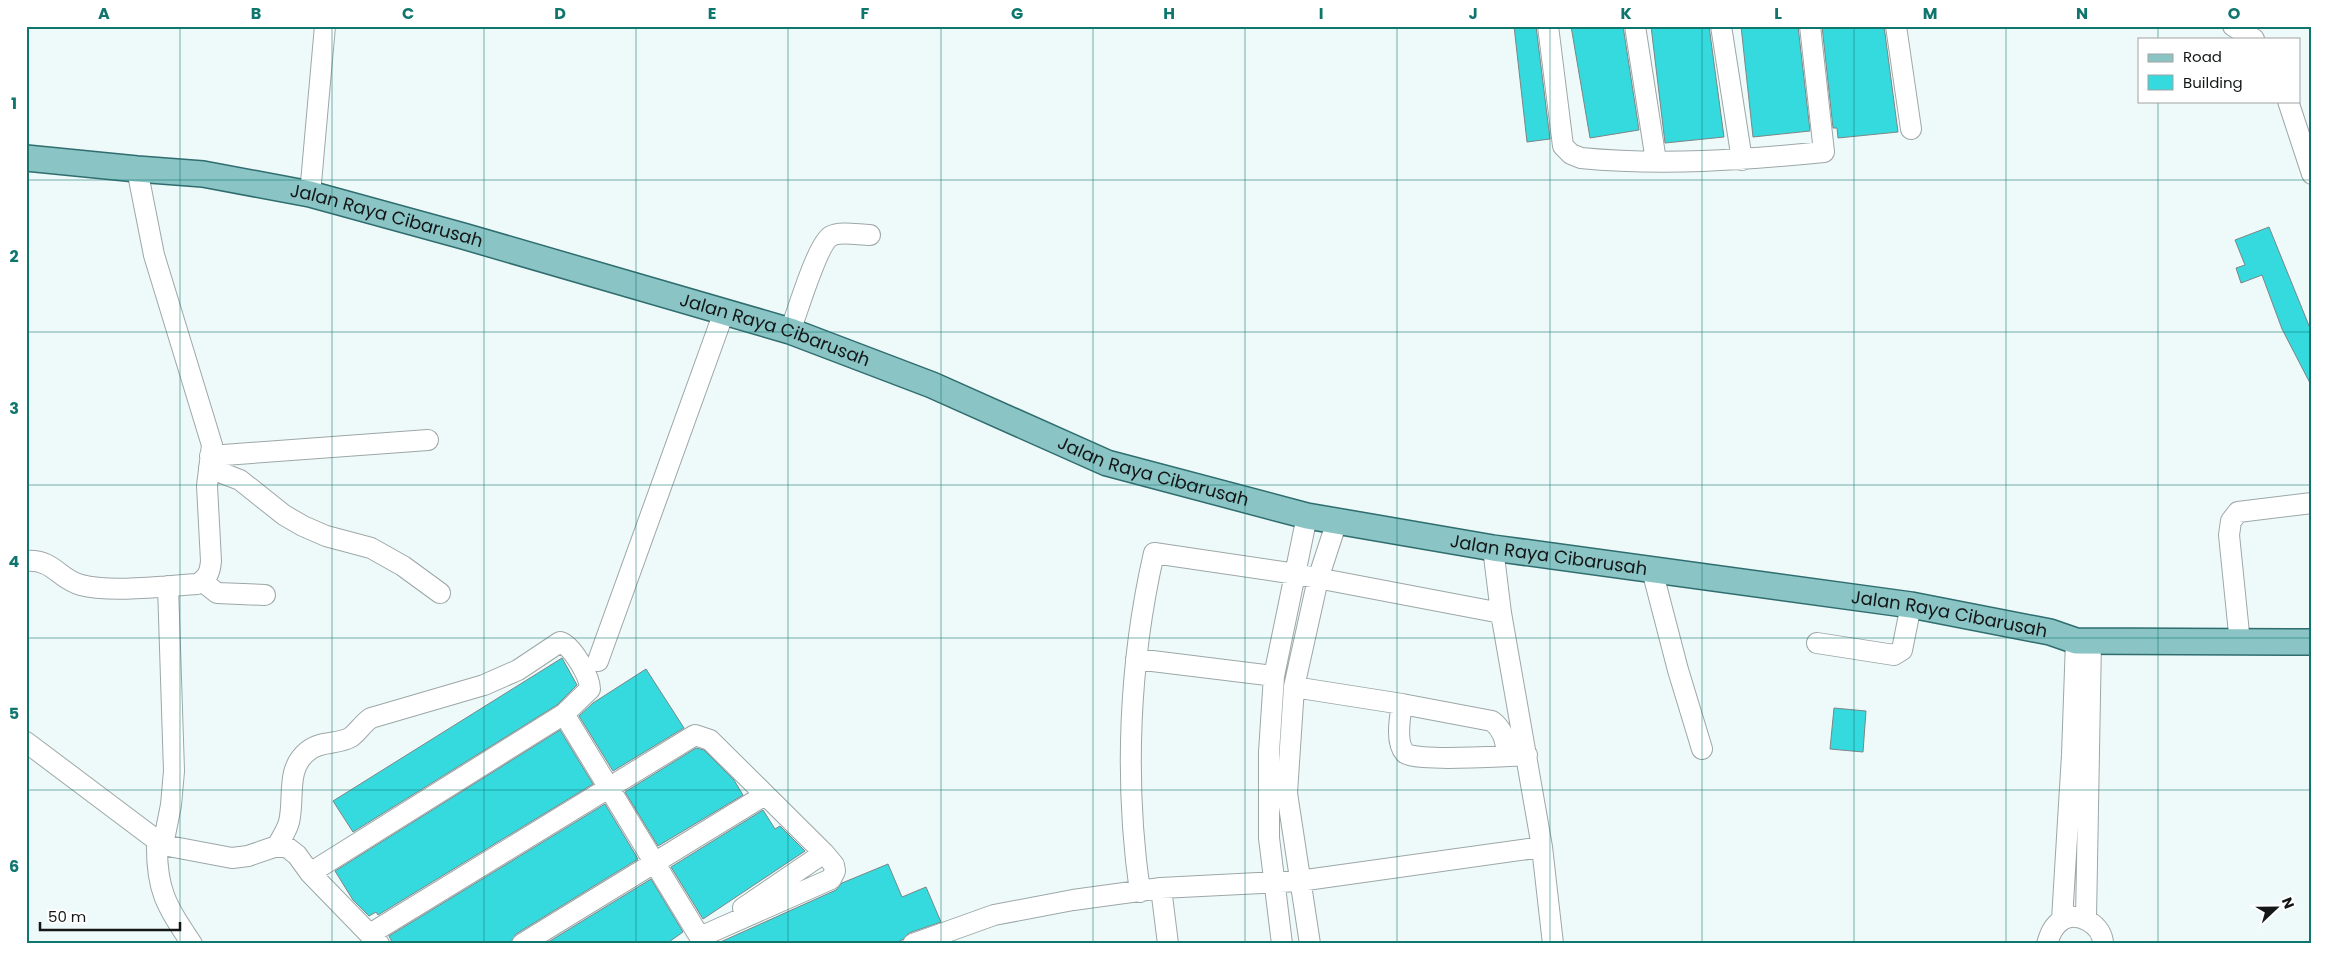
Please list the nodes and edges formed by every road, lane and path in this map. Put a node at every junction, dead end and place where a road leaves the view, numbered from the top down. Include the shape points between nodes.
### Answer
1 (324, 26) edge
2 (1548, 26) edge
3 (1635, 26) edge
4 (1721, 26) edge
5 (1810, 26) edge
6 (1896, 26) edge
7 (2233, 26) edge
8 (2252, 38) edge
9 (2288, 102) edge
10 (1911, 129) dead end
11 (26, 158) edge
12 (1742, 160) junction
13 (1656, 161) junction
14 (137, 170) junction
15 (2312, 174) edge
16 (310, 194) junction
17 (870, 235) dead end
18 (724, 312) junction
19 (790, 331) junction
20 (428, 440) dead end
21 (209, 462) junction
22 (2312, 503) edge
23 (1308, 516) junction
24 (1337, 521) junction
25 (1493, 548) junction
26 (26, 561) edge
27 (1652, 570) junction
28 (1296, 574) junction
29 (1318, 578) junction
30 (202, 582) junction
31 (168, 586) junction
32 (440, 593) dead end
33 (265, 595) dead end
34 (1911, 606) junction
35 (1502, 614) junction
36 (2083, 641) junction
37 (2312, 642) edge
38 (1817, 643) dead end
39 (2240, 643) junction
40 (1136, 659) junction
41 (598, 661) dead end
42 (1274, 676) junction
43 (1294, 687) junction
44 (1402, 704) junction
45 (564, 714) junction
46 (26, 742) edge
47 (1702, 749) dead end
48 (1517, 755) junction
49 (608, 787) junction
50 (765, 795) junction
51 (160, 844) junction
52 (277, 846) junction
53 (1542, 847) junction
54 (653, 863) junction
55 (310, 873) junction
56 (1299, 881) junction
57 (1275, 882) junction
58 (1161, 888) junction
59 (1140, 892) junction
60 (2062, 920) junction
61 (2086, 920) junction
62 (375, 939) edge
63 (698, 941) edge
64 (192, 944) edge
65 (522, 944) edge
66 (912, 944) edge
67 (1168, 944) edge
68 (1282, 944) edge
69 (1310, 944) edge
70 (1553, 944) edge
71 (2047, 944) edge
72 (2103, 944) edge

1 - 16 street
2 - 13 street via 1563,146 1581,158
3 - 13 street
4 - 12 street
5 - 12 street via 1824,152
6 - 10 street
7 - 8 street
9 - 15 street
11 - 14 main road, Jalan Raya Cibarusah
12 - 13 street
14 - 16 main road, Jalan Raya Cibarusah via 203,174
14 - 21 street via 154,255 212,445
16 - 18 main road, Jalan Raya Cibarusah
17 - 19 street via 830,237 813,268
18 - 19 main road, Jalan Raya Cibarusah
18 - 41 street
19 - 23 main road, Jalan Raya Cibarusah via 932,385 1107,463
20 - 21 street
21 - 30 street via 211,561 210,571
21 - 32 street via 240,480 303,526 371,548 404,566
22 - 39 street via 2238,512 2231,521 2229,535
23 - 24 main road, Jalan Raya Cibarusah
23 - 28 street
24 - 25 main road, Jalan Raya Cibarusah
24 - 29 street
25 - 27 main road, Jalan Raya Cibarusah
25 - 35 street
26 - 31 street via 50,564 73,583 84,586
27 - 34 main road, Jalan Raya Cibarusah
27 - 47 street
28 - 29 street
28 - 40 street via 1154,553 1143,599
28 - 42 street
29 - 35 street
29 - 43 street
30 - 31 street
30 - 33 street via 217,593
31 - 51 street via 174,771 171,805
34 - 36 main road, Jalan Raya Cibarusah
34 - 38 street via 1902,650 1898,654
35 - 48 street
36 - 39 main road, Jalan Raya Cibarusah
36 - 60 street
36 - 61 street
37 - 39 main road, Jalan Raya Cibarusah
40 - 42 street
40 - 59 street via 1132,748 1133,844
42 - 57 street via 1268,797
43 - 44 street
43 - 56 street via 1287,793
44 - 48 street via 1492,721 1499,726
44 - 48 street via 1400,738 1403,751 1408,755 1427,758
45 - 49 street
45 - 52 street via 590,689 590,681 566,644 560,642 518,670 484,685 371,718 351,737 317,744 297,764 291,784 289,824
45 - 55 street
46 - 51 street
48 - 53 street
49 - 50 street via 695,735 710,740
49 - 54 street
49 - 62 street
50 - 54 street
50 - 63 street via 824,853 835,871 831,879
51 - 52 street via 232,858
51 - 64 street via 156,871 160,887 172,914
52 - 55 street via 288,848 297,855
53 - 56 street
53 - 70 street
54 - 63 street
54 - 65 street
55 - 62 street
56 - 57 street
56 - 69 street
57 - 58 street
57 - 68 street
58 - 59 street
58 - 67 street
59 - 66 street via 994,915
60 - 61 street via 2075,917
60 - 71 street via 2051,930
61 - 72 street via 2097,927

